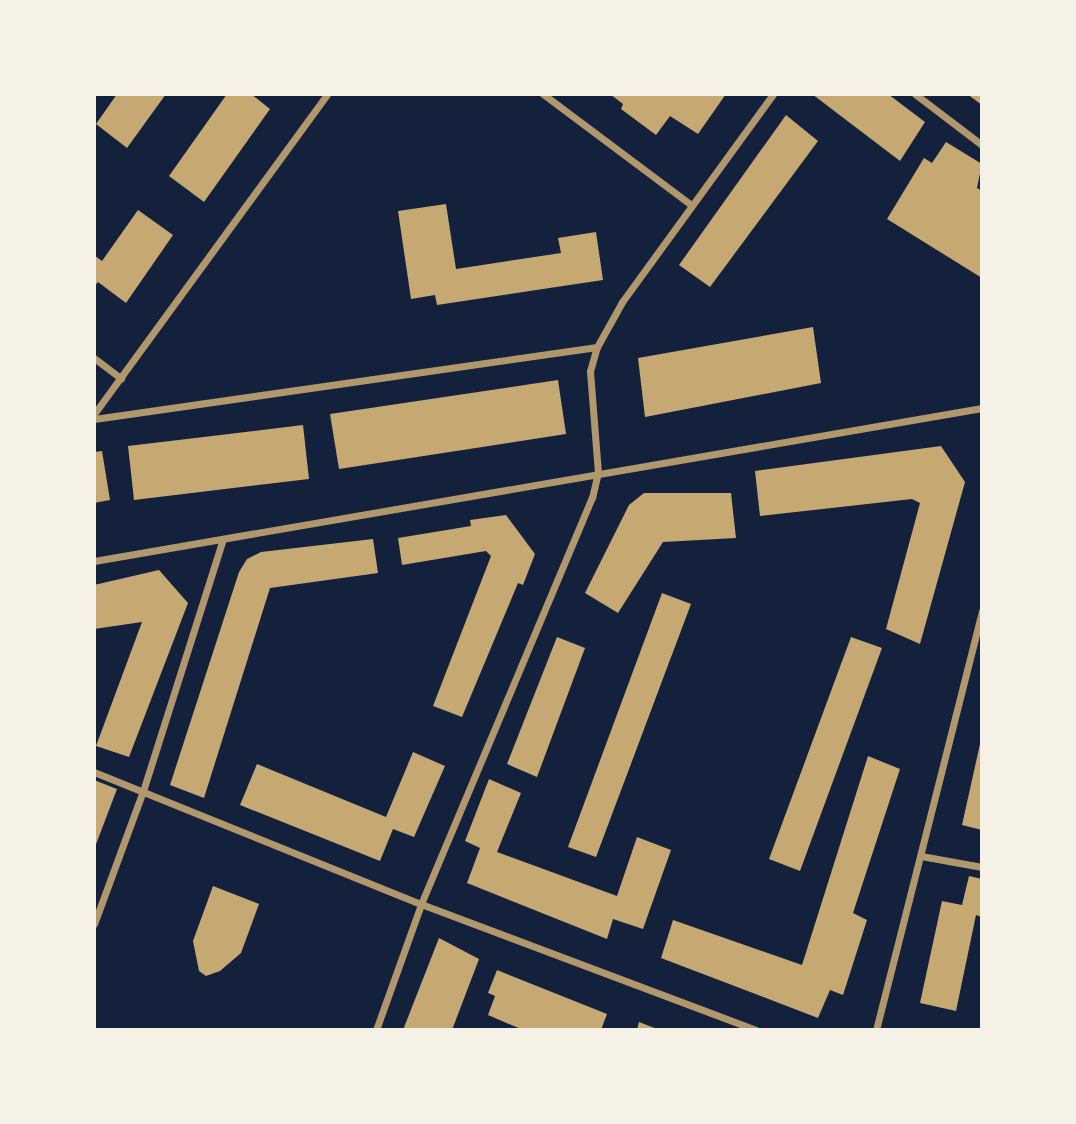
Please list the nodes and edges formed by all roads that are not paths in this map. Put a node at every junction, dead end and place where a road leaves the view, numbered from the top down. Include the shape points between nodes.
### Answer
1 (327, 94) edge
2 (543, 94) edge
3 (773, 94) edge
4 (915, 94) edge
5 (982, 145) edge
6 (690, 204) junction
7 (597, 347) junction
8 (94, 358) edge
9 (121, 378) junction
10 (982, 408) edge
11 (94, 417) edge
12 (598, 473) junction
13 (223, 539) junction
14 (94, 561) edge
15 (982, 610) edge
16 (94, 772) edge
17 (143, 791) junction
18 (921, 856) junction
19 (982, 867) edge
20 (421, 904) junction
21 (94, 924) edge
22 (376, 1030) edge
23 (755, 1030) edge
24 (876, 1030) edge

1 - 9 street
2 - 6 street
3 - 6 street
4 - 5 street
6 - 7 street via 622,302
7 - 11 street
7 - 12 street via 590,371
8 - 9 street
9 - 11 street
10 - 12 street
12 - 13 street
12 - 20 street via 592,498
13 - 14 street
13 - 17 street
15 - 18 street
16 - 17 street
17 - 20 street
17 - 21 street
18 - 19 street
18 - 24 street
20 - 22 street
20 - 23 street

